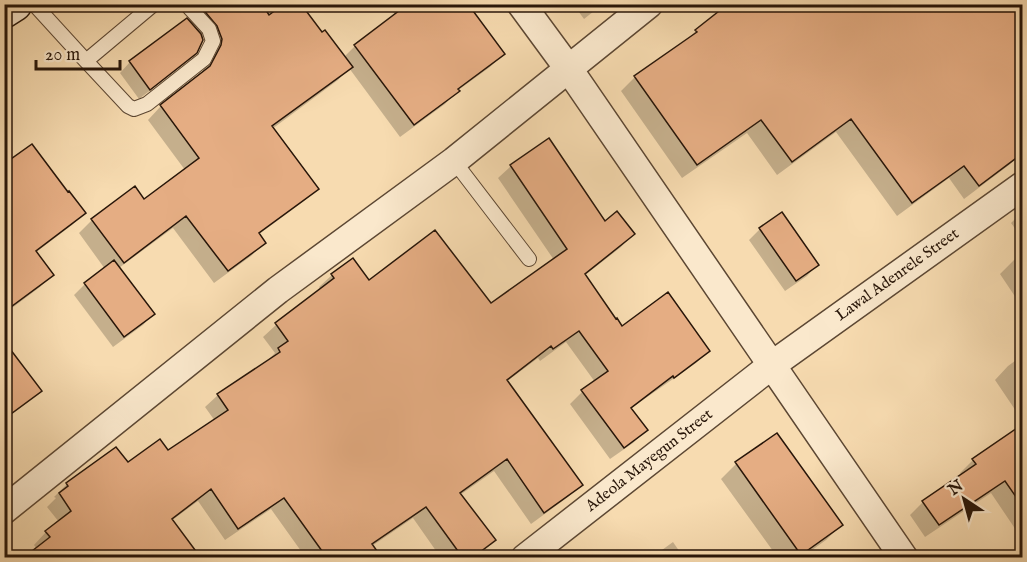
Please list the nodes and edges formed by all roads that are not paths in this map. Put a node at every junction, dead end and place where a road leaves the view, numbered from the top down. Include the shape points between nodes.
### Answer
1 (15, 4) edge
2 (34, 4) edge
3 (154, 4) edge
4 (186, 4) edge
5 (521, 4) edge
6 (648, 4) edge
7 (4, 11) edge
8 (86, 61) junction
9 (568, 68) junction
10 (453, 161) junction
11 (1023, 186) edge
12 (529, 259) dead end
13 (772, 365) junction
14 (4, 510) edge
15 (525, 558) edge
16 (904, 558) edge

1 - 7 street
2 - 8 lane
3 - 8 lane
4 - 8 lane via 209,29 213,41 204,59 147,104 134,109 128,106
5 - 9 street
6 - 9 street
9 - 10 street
9 - 13 street
10 - 12 lane
10 - 14 street via 278,290
11 - 13 street, Lawal Adenrele Street
13 - 15 street, Adeola Mayegun Street
13 - 16 street

